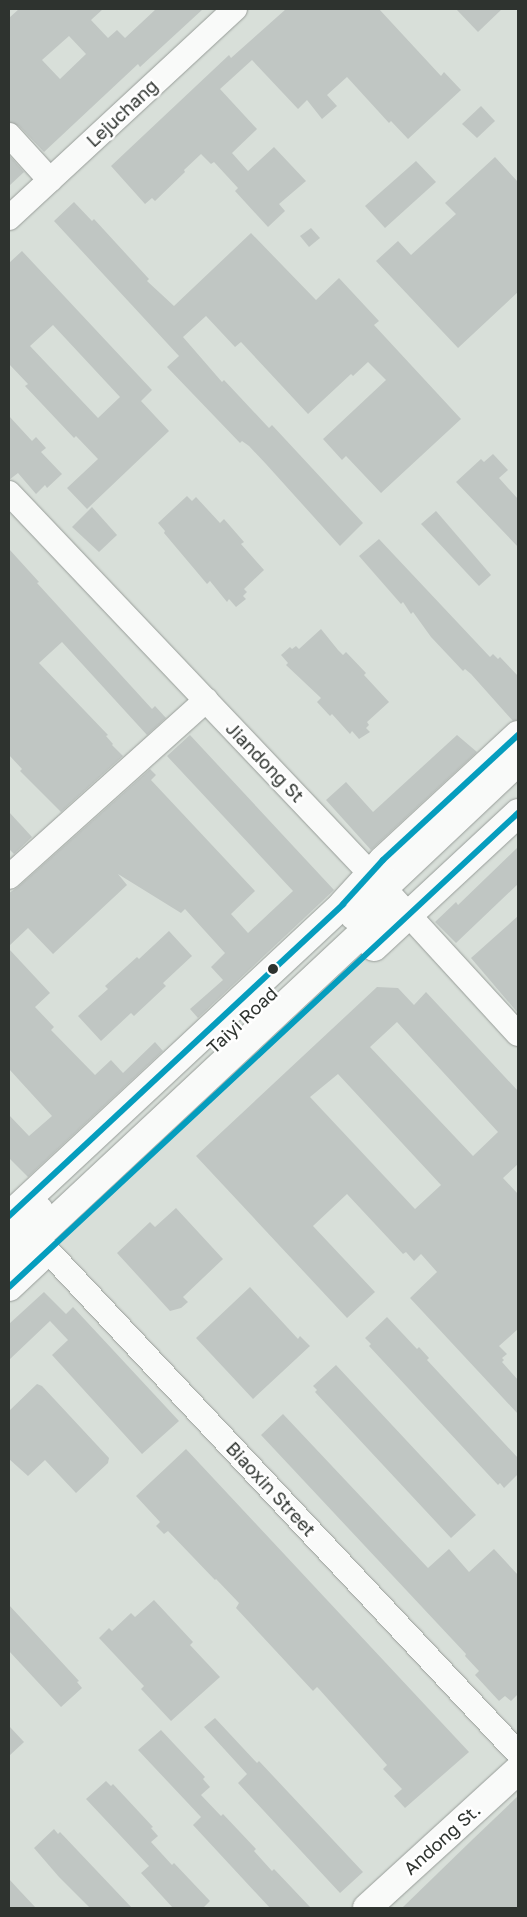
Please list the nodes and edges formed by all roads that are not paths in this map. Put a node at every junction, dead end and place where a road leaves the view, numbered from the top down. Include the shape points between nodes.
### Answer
1 (235, 9) edge
2 (9, 135) edge
3 (50, 180) junction
4 (9, 218) edge
5 (9, 493) edge
6 (206, 700) junction
7 (518, 735) edge
8 (518, 761) edge
9 (518, 786) edge
10 (518, 813) edge
11 (9, 876) edge
12 (390, 894) junction
13 (518, 1034) edge
14 (21, 1227) edge
15 (9, 1263) edge
16 (9, 1287) edge
17 (518, 1753) edge
18 (518, 1770) edge
19 (367, 1908) edge

1 - 3 street, Lejuchang
2 - 3 street
3 - 4 street, Lejuchang
5 - 6 street, Jiandong St
6 - 11 street
6 - 12 street, Jiandong St
7 - 12 main road
8 - 12 main road, Taiyi Road
9 - 12 main road, Taiyi Road
10 - 12 main road
12 - 13 street, Jiandong St
12 - 14 main road
12 - 14 main road, Taiyi Road via 246,1014
14 - 15 main road, Taiyi Road
14 - 16 main road
14 - 17 street, Biaoxin Street
18 - 19 main road, Andong St.

